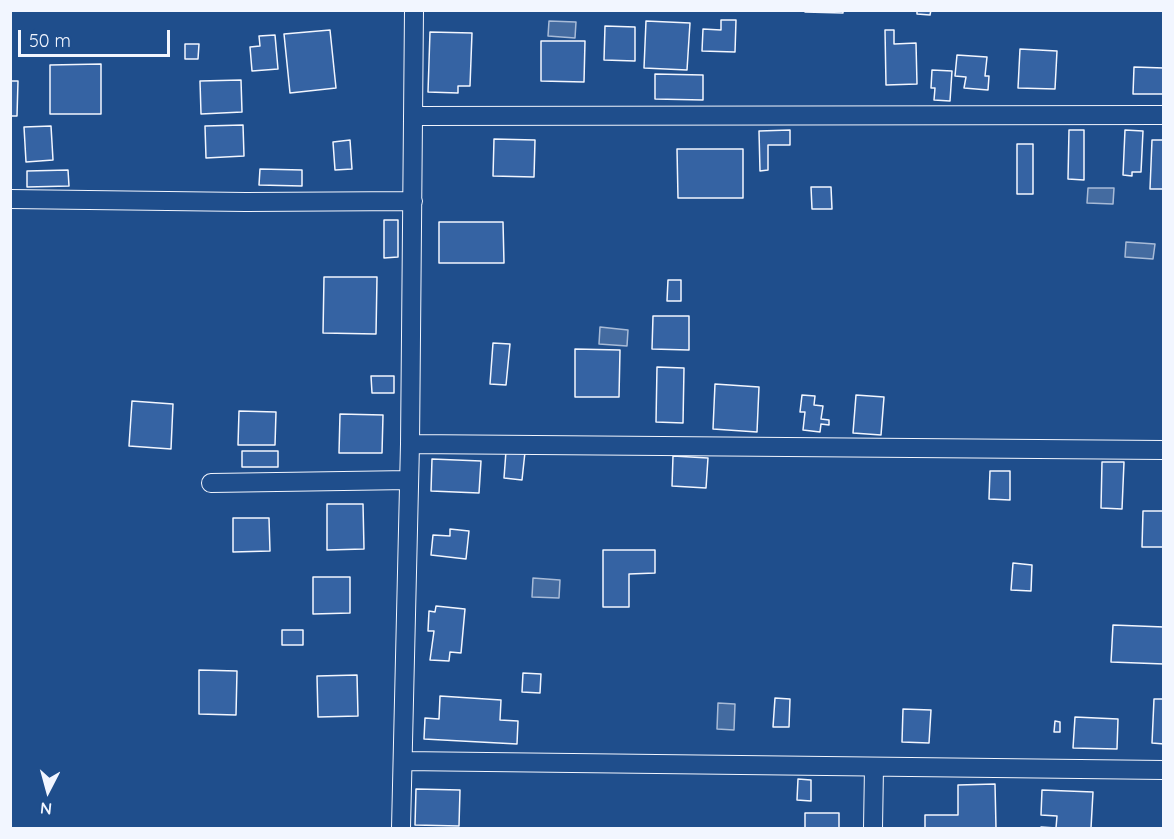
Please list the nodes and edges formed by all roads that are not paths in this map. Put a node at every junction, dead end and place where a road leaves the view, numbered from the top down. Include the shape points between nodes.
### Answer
1 (414, 10) edge
2 (1164, 115) edge
3 (413, 116) junction
4 (10, 199) edge
5 (413, 201) junction
6 (410, 444) junction
7 (1164, 450) edge
8 (409, 480) junction
9 (211, 483) dead end
10 (403, 761) junction
11 (874, 767) junction
12 (1164, 770) edge
13 (401, 828) edge
14 (873, 828) edge

1 - 3 street
2 - 3 street
3 - 5 street
4 - 5 street
5 - 6 street
6 - 7 street
6 - 8 street
8 - 9 street
8 - 10 street
10 - 11 street
10 - 13 street
11 - 12 street
11 - 14 street

